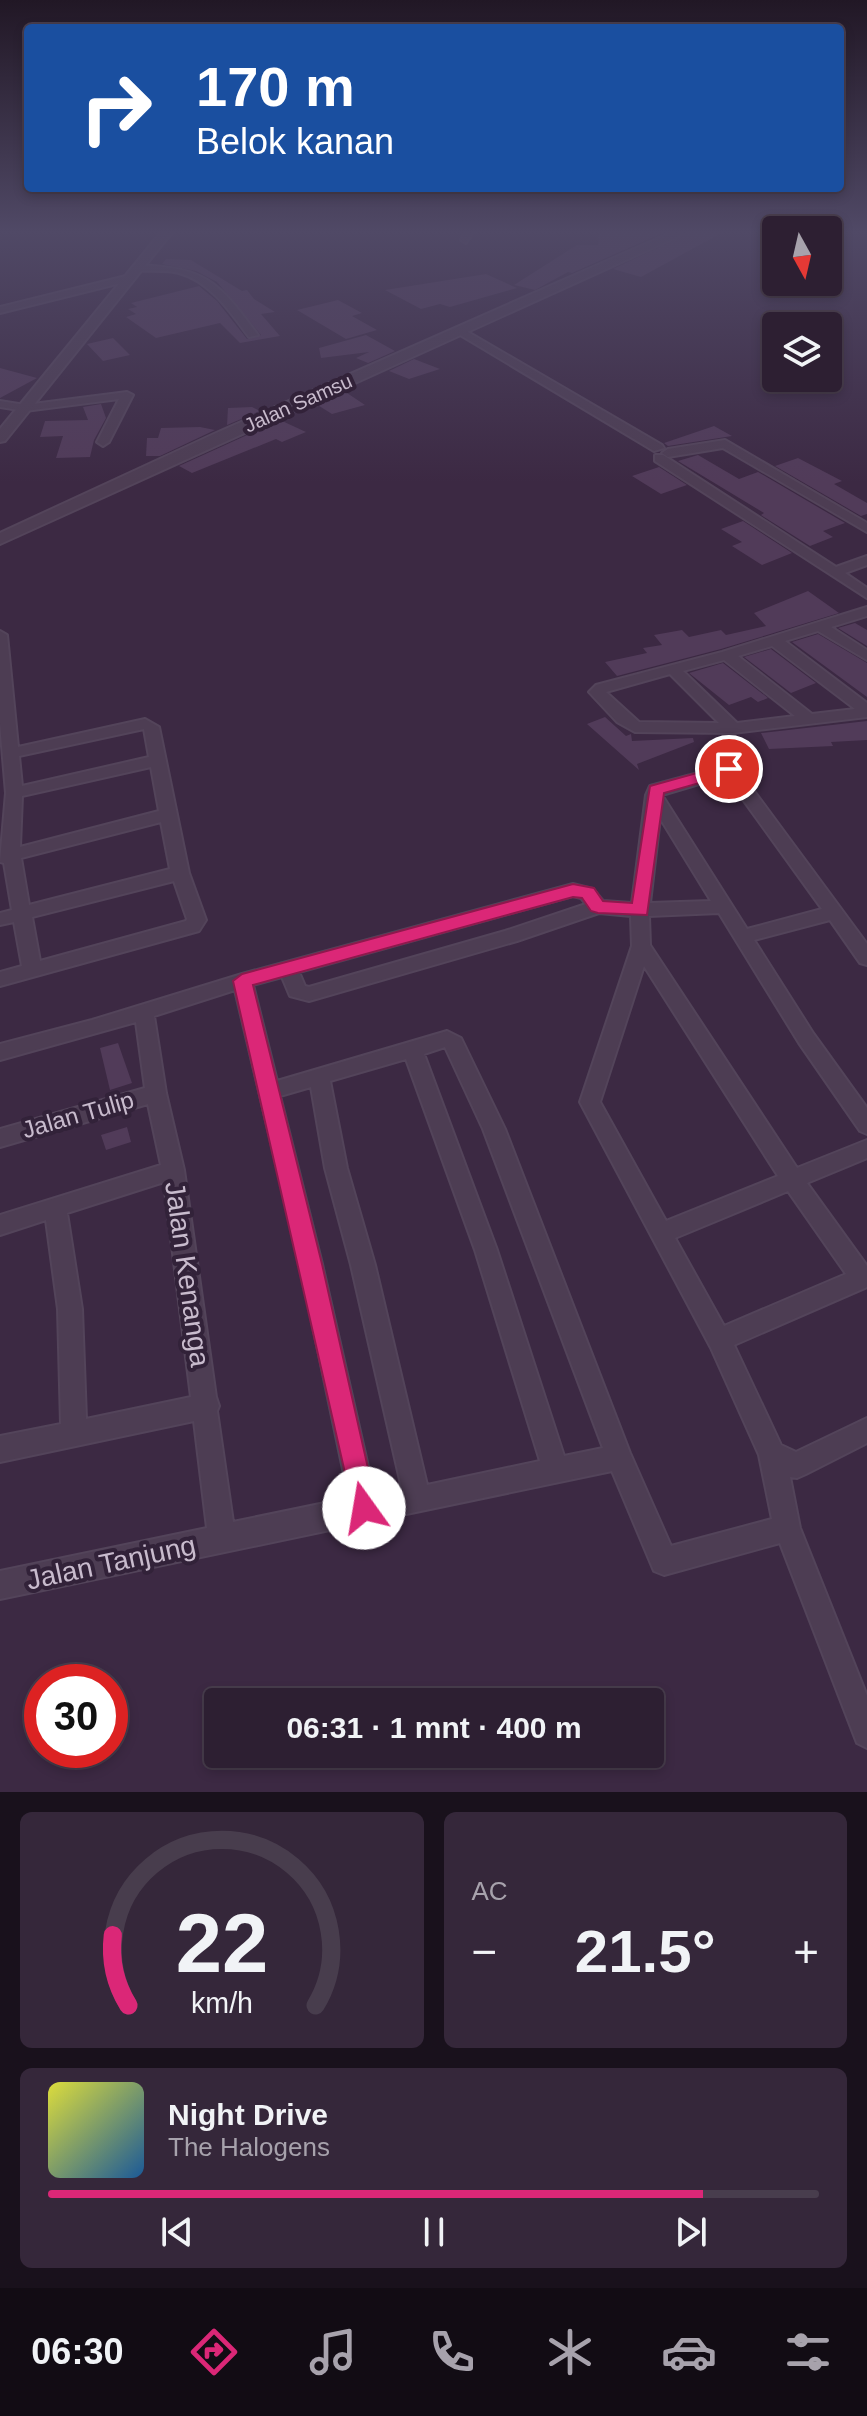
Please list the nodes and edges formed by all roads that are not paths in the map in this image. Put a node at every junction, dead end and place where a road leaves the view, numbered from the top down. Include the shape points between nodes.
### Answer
1 (100, 315) edge
2 (237, 315) edge
3 (499, 315) edge
4 (458, 333) junction
5 (253, 335) dead end
6 (0, 404) edge
7 (25, 408) junction
8 (0, 438) edge
9 (103, 442) dead end
10 (660, 453) junction
11 (867, 528) edge
12 (0, 539) edge
13 (867, 560) edge
14 (841, 570) junction
15 (867, 582) edge
16 (867, 594) edge
17 (867, 611) edge
18 (822, 627) junction
19 (0, 636) edge
20 (775, 641) junction
21 (727, 655) junction
22 (867, 656) edge
23 (674, 670) junction
24 (867, 711) edge
25 (809, 719) junction
26 (733, 728) junction
27 (11, 753) junction
28 (158, 760) junction
29 (9, 789) edge
30 (654, 795) junction
31 (166, 815) junction
32 (6, 856) edge
33 (180, 873) junction
34 (598, 907) junction
35 (722, 907) junction
36 (640, 910) junction
37 (495, 911) junction
38 (836, 912) junction
39 (21, 913) junction
40 (0, 919) edge
41 (510, 936) junction
42 (742, 937) junction
43 (641, 946) junction
44 (867, 958) edge
45 (288, 968) junction
46 (32, 970) junction
47 (0, 979) edge
48 (242, 981) junction
49 (144, 1012) junction
50 (412, 1049) junction
51 (0, 1052) edge
52 (293, 1084) junction
53 (156, 1093) junction
54 (867, 1125) edge
55 (0, 1138) edge
56 (867, 1149) edge
57 (173, 1170) junction
58 (793, 1181) junction
59 (55, 1207) junction
60 (0, 1225) edge
61 (662, 1233) junction
62 (864, 1277) edge
63 (719, 1340) junction
64 (207, 1406) junction
65 (867, 1430) edge
66 (74, 1435) junction
67 (0, 1449) edge
68 (772, 1454) junction
69 (619, 1457) junction
70 (556, 1470) junction
71 (411, 1500) junction
72 (370, 1507) junction
73 (787, 1528) junction
74 (222, 1539) junction
75 (0, 1585) edge
76 (867, 1733) edge

1 - 7 street
2 - 5 street
3 - 4 street, Jalan Samsu
4 - 10 street
4 - 12 street, Jalan Samsu
6 - 7 street
7 - 8 street
7 - 9 street via 127,395
10 - 11 street via 725,444
10 - 14 street via 696,485
13 - 14 street
14 - 15 street
14 - 16 street
17 - 18 street
18 - 20 street
18 - 22 street
19 - 27 street
20 - 21 street
20 - 24 street
21 - 23 street
21 - 25 street
23 - 26 street
23 - 26 street via 597,692 635,727
24 - 25 street
25 - 26 street
27 - 28 street via 145,724 151,727
27 - 29 street
28 - 29 street
28 - 31 street
29 - 32 street
30 - 35 street
30 - 36 street
30 - 38 street via 676,782 738,767
31 - 32 street
31 - 33 street
32 - 39 street
33 - 39 street
33 - 46 street via 197,920 192,926
34 - 36 street
34 - 37 street via 587,893 573,890
34 - 41 street
35 - 36 street
35 - 42 street
36 - 43 street
37 - 41 street
37 - 45 street
38 - 42 street
38 - 44 street
39 - 40 street
39 - 46 street
41 - 45 street via 309,994 297,991
42 - 54 street
43 - 58 street
43 - 61 street via 590,1102
45 - 48 street
46 - 47 street
48 - 49 street
48 - 52 street
49 - 51 street
49 - 53 street, Jalan Kenanga
50 - 52 street
50 - 69 street via 447,1039 454,1043 494,1129
50 - 70 street via 486,1250
52 - 71 street via 336,1168 363,1265
52 - 72 street
53 - 55 street, Jalan Tulip
53 - 57 street, Jalan Kenanga
56 - 58 street
57 - 59 street
57 - 64 street, Jalan Kenanga
58 - 61 street
58 - 62 street
59 - 60 street
59 - 66 street via 70,1309
61 - 63 street
62 - 63 street
63 - 68 street
64 - 66 street
64 - 74 street, Jalan Kenanga
65 - 68 street via 797,1465
66 - 67 street
68 - 73 street
69 - 70 street, Jalan Tanjung
69 - 73 street via 664,1561
70 - 71 street, Jalan Tanjung
71 - 72 street, Jalan Tanjung
72 - 74 street, Jalan Tanjung
73 - 76 street
74 - 75 street, Jalan Tanjung

